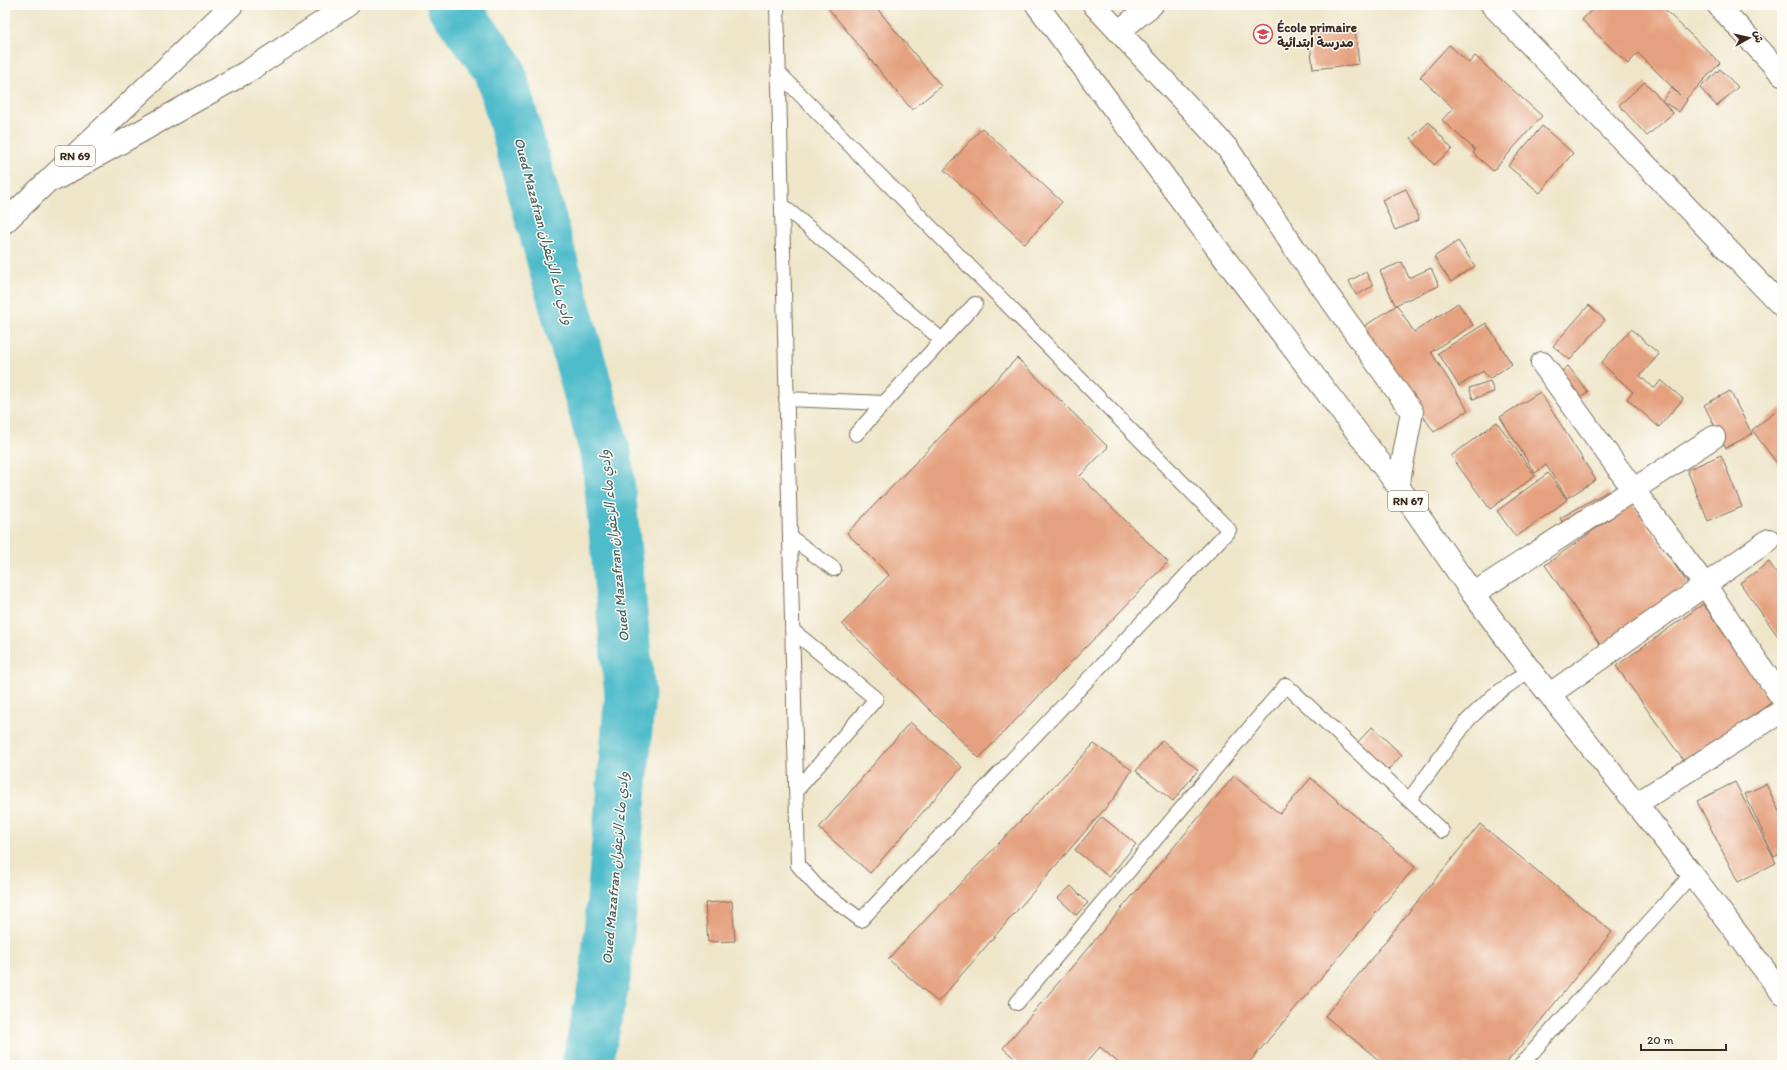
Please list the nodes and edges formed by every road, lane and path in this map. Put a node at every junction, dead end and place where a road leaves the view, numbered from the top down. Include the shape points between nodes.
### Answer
1 (232, 5) edge
2 (348, 5) edge
3 (777, 5) edge
4 (1037, 5) edge
5 (1094, 5) edge
6 (1152, 5) edge
7 (1718, 5) edge
8 (1497, 6) edge
9 (1119, 32) junction
10 (778, 72) junction
11 (1782, 74) edge
12 (43, 186) junction
13 (782, 205) junction
14 (5, 222) edge
15 (1779, 298) edge
16 (975, 304) dead end
17 (942, 340) junction
18 (1542, 363) dead end
19 (786, 399) junction
20 (884, 403) junction
21 (856, 434) dead end
22 (1714, 437) dead end
23 (1398, 486) junction
24 (1633, 489) junction
25 (790, 537) junction
26 (1769, 540) dead end
27 (834, 569) dead end
28 (1705, 585) junction
29 (1473, 594) junction
30 (792, 630) junction
31 (1530, 670) junction
32 (1550, 694) junction
33 (1782, 698) edge
34 (1782, 711) edge
35 (796, 791) junction
36 (1409, 800) junction
37 (1636, 804) junction
38 (1442, 831) dead end
39 (1692, 874) junction
40 (1782, 994) edge
41 (1017, 1003) dead end
42 (1521, 1065) edge

1 - 12 street, RN 69
2 - 12 street via 250,70
3 - 10 lane
4 - 23 street, RN 67 via 1222,255
5 - 9 street
6 - 9 street
7 - 11 street
8 - 15 street
9 - 23 street via 1228,149 1297,252 1412,412
10 - 13 lane
10 - 35 lane via 1229,530 862,920 818,888 798,865
12 - 14 street, RN 69
13 - 17 lane
13 - 19 lane
16 - 17 lane
17 - 20 lane
18 - 24 street
19 - 20 lane
19 - 25 lane
20 - 21 lane
22 - 24 street
23 - 29 street, RN 67
24 - 28 street
24 - 29 street
25 - 27 lane
25 - 30 lane
26 - 28 street
28 - 32 street
28 - 33 street
29 - 31 street, RN 67
30 - 35 lane
30 - 35 lane via 876,699
31 - 32 street, RN 67
31 - 36 lane via 1493,696 1468,720
32 - 37 street, RN 67
34 - 37 street
36 - 38 lane
36 - 41 lane via 1286,685
37 - 39 street, RN 67
39 - 40 street, RN 67
39 - 42 lane

